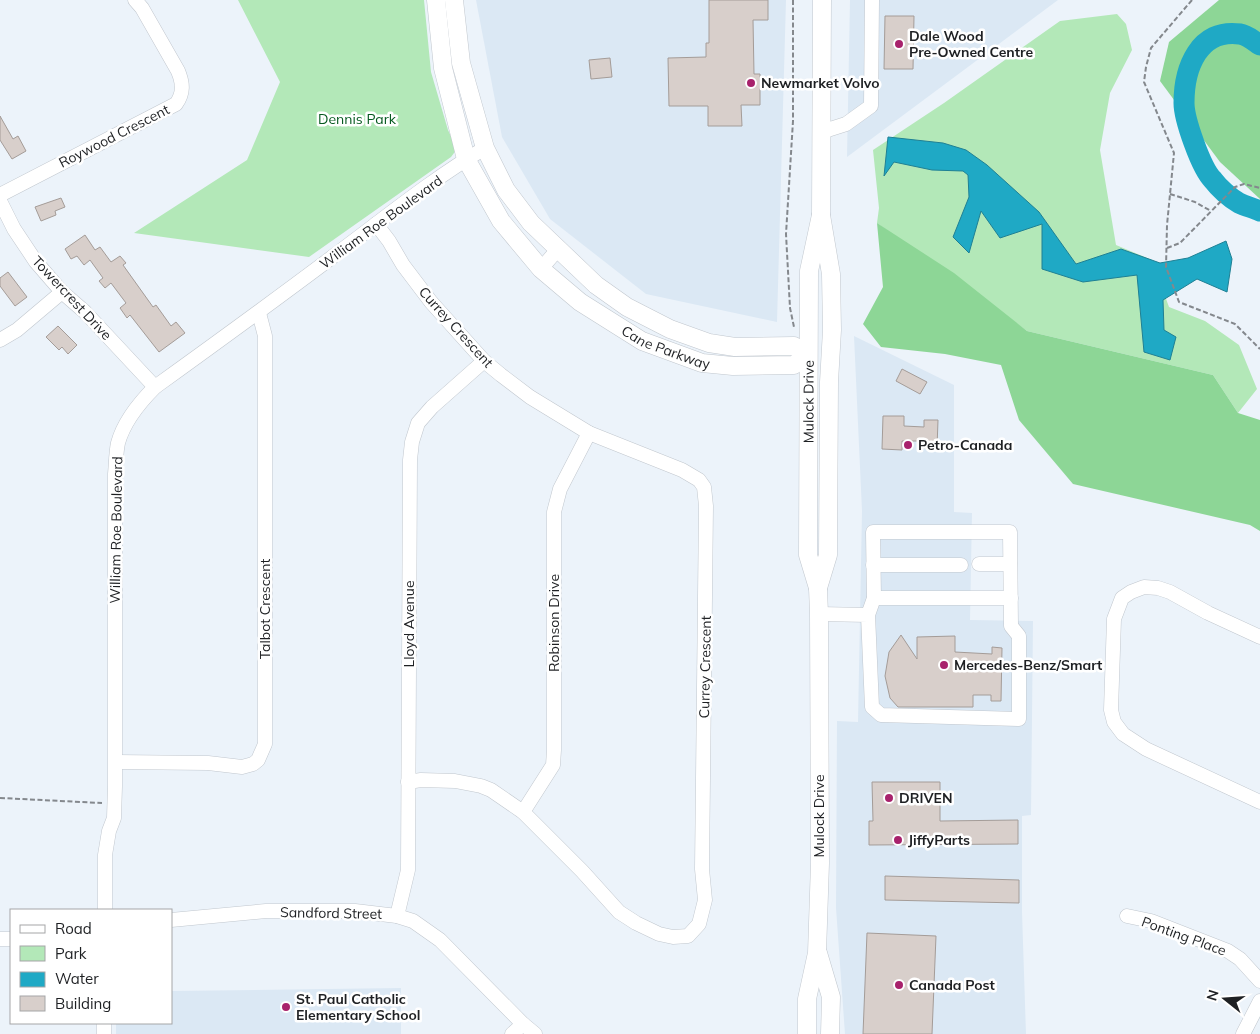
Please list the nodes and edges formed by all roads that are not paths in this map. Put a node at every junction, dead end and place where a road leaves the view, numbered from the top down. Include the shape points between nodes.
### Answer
1 (135, 0) edge
2 (436, 0) edge
3 (454, 0) edge
4 (822, 0) edge
5 (872, 0) edge
6 (822, 132) junction
7 (485, 148) junction
8 (466, 159) junction
9 (0, 195) edge
10 (0, 202) edge
11 (821, 215) junction
12 (376, 224) junction
13 (558, 249) junction
14 (541, 269) junction
15 (62, 292) junction
16 (259, 312) junction
17 (0, 340) edge
18 (808, 354) junction
19 (830, 354) junction
20 (484, 361) junction
21 (155, 387) junction
22 (589, 433) junction
23 (979, 564) dead end
24 (1010, 564) junction
25 (873, 565) junction
26 (961, 565) dead end
27 (818, 588) junction
28 (874, 598) junction
29 (1011, 598) junction
30 (819, 614) junction
31 (868, 615) junction
32 (1260, 637) edge
33 (116, 762) junction
34 (408, 782) junction
35 (1260, 802) edge
36 (523, 812) junction
37 (105, 909) edge
38 (397, 916) junction
39 (1127, 916) dead end
40 (172, 920) edge
41 (818, 953) junction
42 (1260, 981) edge
43 (1260, 1001) edge
44 (523, 1024) junction
45 (512, 1034) edge
46 (535, 1034) edge
47 (807, 1034) edge
48 (830, 1034) edge
49 (1243, 1034) edge

1 - 9 street, Roywood Crescent via 178,70 182,92 176,104
2 - 8 main road, Cane Parkway via 443,68
3 - 7 main road, Cane Parkway via 461,63
4 - 6 main road, Mulock Drive
5 - 6 street via 871,106 846,124
6 - 11 main road, Mulock Drive
7 - 8 street, William Roe Boulevard
7 - 13 main road, Cane Parkway via 506,190 531,223
8 - 12 street, William Roe Boulevard
8 - 14 main road, Cane Parkway via 500,221
10 - 15 street, Towercrest Drive via 31,254
11 - 18 main road, Mulock Drive via 808,271
11 - 19 main road, Mulock Drive via 831,274
12 - 16 street, William Roe Boulevard
12 - 20 street, Currey Crescent via 426,295
13 - 14 street
13 - 18 main road, Cane Parkway via 596,285 627,307 670,329 709,343 735,347 794,346
14 - 18 main road, Cane Parkway via 580,302 642,341 702,363 794,365
15 - 17 street via 18,330
15 - 21 street, Towercrest Drive
16 - 21 street, William Roe Boulevard
16 - 33 street, Talbot Crescent via 265,336 265,744 258,760 242,768 208,763
18 - 19 street, Cane Parkway
18 - 27 main road, Mulock Drive via 808,555
19 - 27 main road, Mulock Drive via 828,554
20 - 22 street, Currey Crescent via 530,397
20 - 34 street, Lloyd Avenue via 418,422 412,442
21 - 33 street, William Roe Boulevard via 127,422 118,444 115,474
22 - 36 street, Robinson Drive via 560,489 554,512 553,765
22 - 36 street, Currey Crescent via 682,470 704,487 702,868 705,900 699,924 688,936 680,937 659,934 636,923 619,912
23 - 24 street
24 - 25 street via 1010,532 873,532
24 - 29 street
25 - 26 street
25 - 28 street
27 - 30 main road, Mulock Drive
28 - 29 street
28 - 31 street
29 - 31 street via 1011,626 1019,636 1019,719 881,715 872,707
30 - 31 street
30 - 41 main road, Mulock Drive
32 - 35 street via 1170,592 1144,587 1131,592 1122,598 1114,618 1111,710 1114,722 1123,734
33 - 37 street, William Roe Boulevard via 114,818 105,855
34 - 36 street, Currey Crescent via 456,781 481,786
34 - 38 street, Lloyd Avenue via 408,870
38 - 40 street, Sandford Street via 355,911 266,911
38 - 44 street, Sandford Street via 413,921 440,940
39 - 42 street, Ponting Place via 1151,921 1228,951
41 - 47 main road, Mulock Drive via 807,999
41 - 48 main road, Mulock Drive via 831,997
43 - 49 street
44 - 45 street
44 - 46 street, Sandford Street

